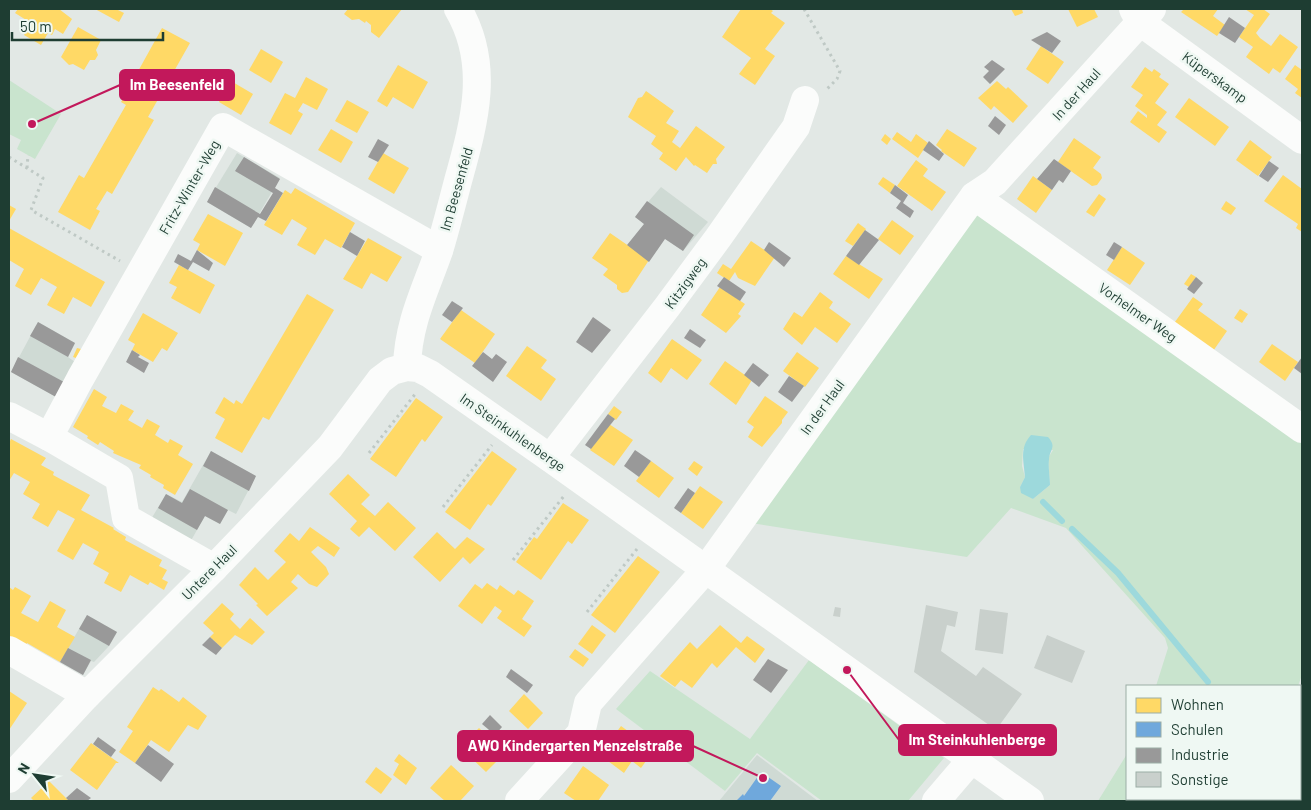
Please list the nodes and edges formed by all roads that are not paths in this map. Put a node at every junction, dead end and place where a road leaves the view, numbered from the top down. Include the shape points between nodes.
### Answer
1 (458, 9) edge
2 (1142, 13) edge
3 (805, 100) road end
4 (1302, 140) edge
5 (974, 196) junction
6 (439, 250) junction
7 (418, 370) junction
8 (9, 416) edge
9 (1302, 429) edge
10 (49, 437) junction
11 (550, 458) junction
12 (214, 568) junction
13 (706, 569) junction
14 (9, 650) edge
15 (87, 695) junction
16 (972, 759) junction
17 (9, 779) edge
18 (519, 801) edge
19 (936, 801) edge
20 (1030, 801) edge

1 - 6 street, Im Beesenfeld via 475,56 478,94 471,135
2 - 4 street, Küperskamp
2 - 5 street, In der Haul via 995,182
3 - 11 street, Kitzigweg via 796,127 723,230 668,307
5 - 9 street, Vorhelmer Weg
5 - 13 street, In der Haul
6 - 7 street, Im Beesenfeld via 412,320 407,346
6 - 10 street, Fritz-Winter-Weg via 223,127
7 - 11 street, Im Steinkuhlenberge
7 - 12 street, Untere Haul via 392,371 380,380 330,447
8 - 10 street
10 - 12 street via 119,478 126,518
11 - 13 street, Im Steinkuhlenberge
12 - 15 street, Untere Haul
13 - 16 street, Im Steinkuhlenberge
13 - 18 street, In der Haul via 588,703 581,733
14 - 15 street
15 - 17 street, Untere Haul
16 - 19 street
16 - 20 street, Im Steinkuhlenberge

